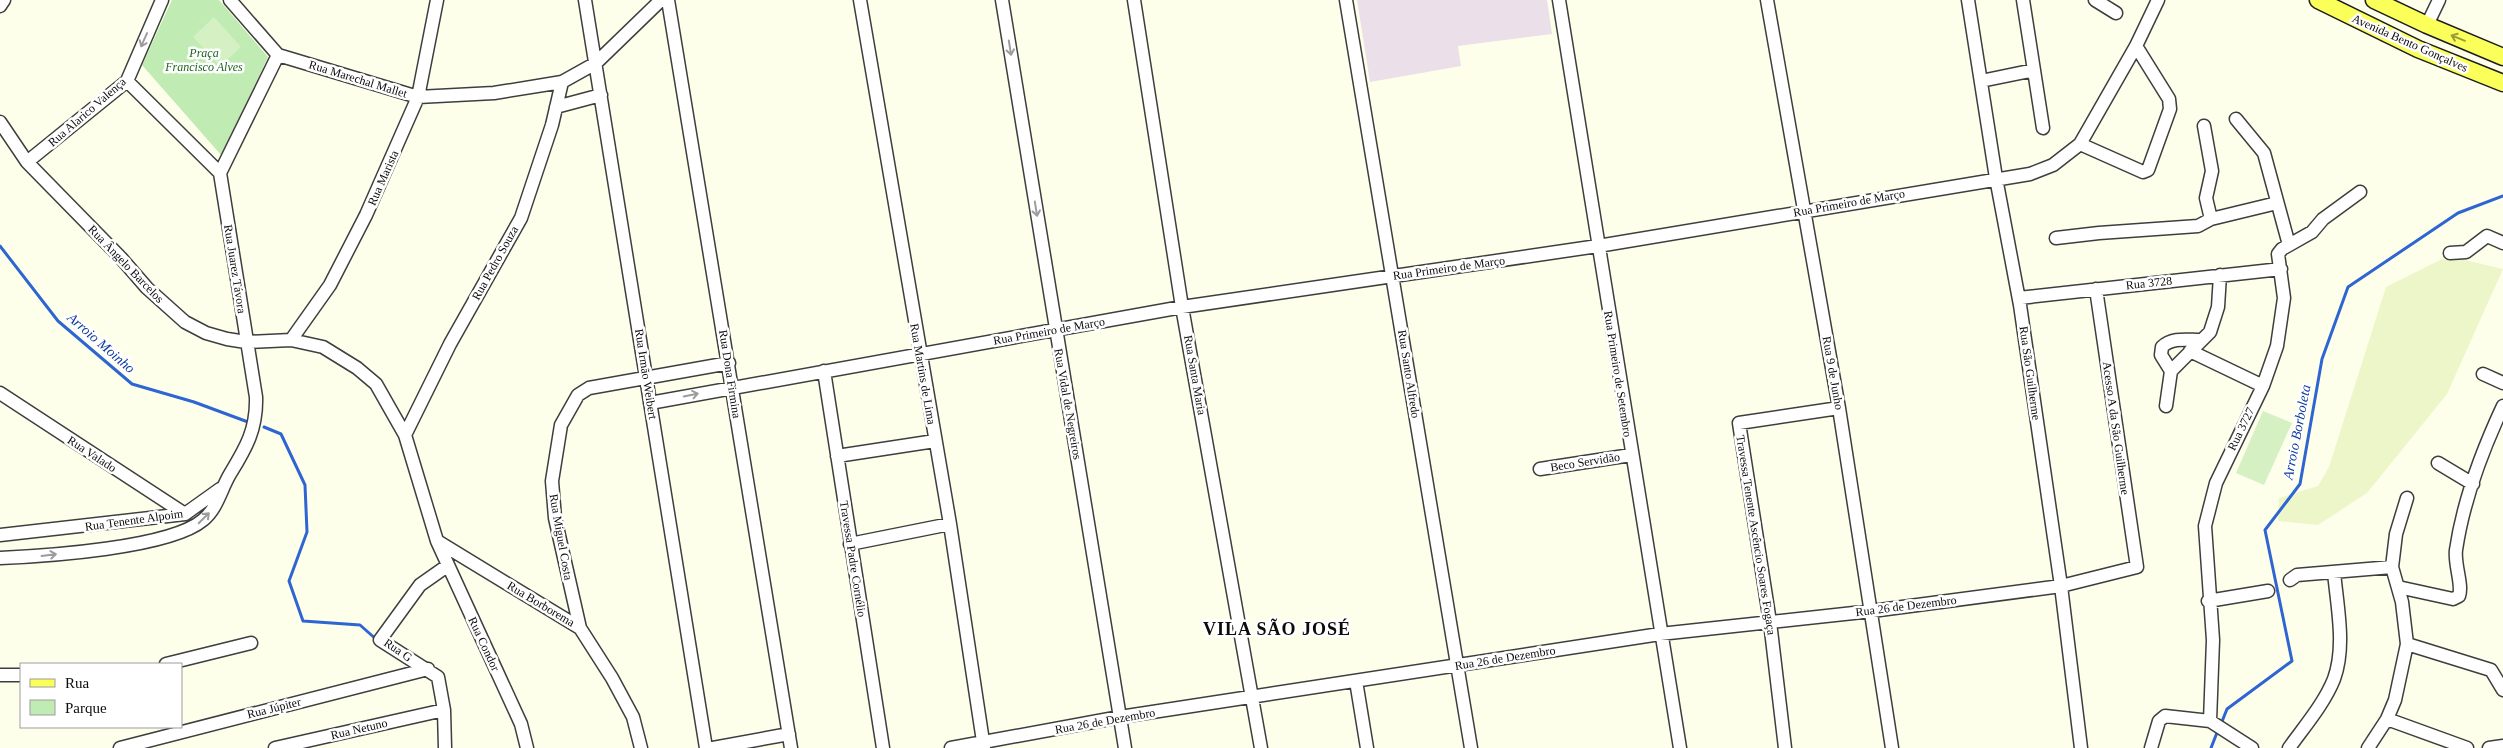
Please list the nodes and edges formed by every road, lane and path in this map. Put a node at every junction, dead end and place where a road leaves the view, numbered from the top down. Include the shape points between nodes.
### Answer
1 (4, 0) edge
2 (162, 0) edge
3 (230, 0) edge
4 (437, 0) edge
5 (585, 0) edge
6 (661, 0) edge
7 (668, 0) edge
8 (860, 0) edge
9 (1002, 0) edge
10 (1134, 0) edge
11 (1346, 0) edge
12 (1559, 0) edge
13 (1767, 0) edge
14 (1968, 0) edge
15 (2023, 0) edge
16 (2095, 0) edge
17 (2158, 0) edge
18 (2318, 0) edge
19 (2374, 0) edge
20 (2440, 0) edge
21 (0, 6) edge
22 (2116, 13) dead end
23 (2427, 26) junction
24 (2136, 46) junction
25 (278, 55) junction
26 (2503, 56) edge
27 (596, 63) junction
28 (2034, 70) junction
29 (126, 81) junction
30 (1981, 81) junction
31 (562, 82) junction
32 (2503, 83) edge
33 (601, 95) junction
34 (418, 97) junction
35 (556, 107) junction
36 (2236, 119) dead end
37 (0, 122) edge
38 (2204, 126) dead end
39 (2043, 128) dead end
40 (2080, 144) junction
41 (27, 162) junction
42 (220, 174) junction
43 (1996, 178) junction
44 (2360, 192) dead end
45 (2277, 203) junction
46 (1806, 210) junction
47 (2211, 219) junction
48 (2056, 238) dead end
49 (2503, 244) edge
50 (2289, 245) junction
51 (1598, 246) junction
52 (2450, 253) dead end
53 (2280, 264) junction
54 (2220, 275) junction
55 (1393, 276) junction
56 (2096, 288) junction
57 (2019, 298) junction
58 (1182, 307) junction
59 (1055, 330) junction
60 (291, 340) junction
61 (2200, 340) junction
62 (246, 342) junction
63 (2190, 351) junction
64 (919, 354) junction
65 (728, 363) junction
66 (824, 371) junction
67 (2172, 372) junction
68 (2483, 374) dead end
69 (647, 378) junction
70 (2503, 383) edge
71 (2263, 386) junction
72 (732, 387) junction
73 (0, 393) edge
74 (650, 402) junction
75 (2166, 406) dead end
76 (2503, 406) edge
77 (1839, 408) junction
78 (405, 435) junction
79 (935, 441) junction
80 (1631, 455) junction
81 (837, 456) junction
82 (2438, 463) dead end
83 (1540, 469) dead end
84 (2473, 484) junction
85 (222, 487) junction
86 (2407, 498) dead end
87 (185, 514) junction
88 (160, 518) junction
89 (950, 524) junction
90 (0, 536) edge
91 (161, 539) junction
92 (437, 541) junction
93 (850, 544) junction
94 (0, 558) edge
95 (447, 566) junction
96 (2136, 567) joint
97 (2392, 568) junction
98 (2334, 572) junction
99 (2290, 580) dead end
100 (2061, 586) junction
101 (2398, 587) junction
102 (2268, 592) dead end
103 (2208, 601) junction
104 (1872, 611) junction
105 (1770, 622) junction
106 (580, 628) junction
107 (1660, 634) junction
108 (251, 643) dead end
109 (2407, 644) junction
110 (170, 663) edge
111 (1456, 666) junction
112 (428, 669) junction
113 (0, 675) edge
114 (20, 675) edge
115 (1356, 681) junction
116 (2503, 690) edge
117 (1252, 696) junction
118 (444, 710) junction
119 (1120, 717) junction
120 (2387, 719) junction
121 (2210, 721) junction
122 (789, 734) junction
123 (983, 745) edge
124 (2503, 746) edge
125 (120, 748) edge
126 (275, 748) edge
127 (445, 748) edge
128 (527, 748) edge
129 (641, 748) edge
130 (706, 748) edge
131 (713, 748) edge
132 (791, 748) edge
133 (883, 748) edge
134 (951, 748) edge
135 (1125, 748) edge
136 (1261, 748) edge
137 (1367, 748) edge
138 (1471, 748) edge
139 (1680, 748) edge
140 (1785, 748) edge
141 (1892, 748) edge
142 (2081, 748) edge
143 (2151, 748) edge
144 (2252, 748) edge
145 (2290, 748) edge
146 (2368, 748) edge
147 (2466, 748) edge
148 (2489, 748) edge

1 - 21 street
2 -> 29 street, Rua Alarico Valença
3 - 25 street
4 - 34 street, Rua Marista
5 - 27 street, Rua Irmão Weibert
6 - 27 street, Rua Marechal Mallet
7 - 65 street, Rua Dona Firmina
8 - 64 street, Rua Martins de Lima
9 -> 59 street, Rua Vidal de Negreiros
10 - 58 street, Rua Santa Maria
11 - 55 street, Rua Santo Alfredo
12 - 51 street, Rua Primeiro de Setembro
13 - 46 street, Rua 9 de Junho
14 - 30 street, Rua São Guilherme
15 - 28 street
16 - 22 street
17 - 24 street, Rua Primeiro de Março
18 - 32 main road, Avenida Bento Gonçalves via 2418,49
19 - 23 main road, Avenida Bento Gonçalves
20 - 23 street
26 -> 23 main road, Avenida Bento Gonçalves
24 - 40 street, Rua Primeiro de Março
24 - 40 street via 2169,98 2170,109 2148,170 2143,172
25 - 34 street, Rua Marechal Mallet
25 - 42 street
27 - 31 street, Rua Marechal Mallet
27 - 33 street, Rua Irmão Weibert
28 - 30 street
28 - 39 street
29 - 41 street, Rua Alarico Valença
29 - 42 street
30 - 43 street, Rua São Guilherme
31 - 34 street, Rua Marechal Mallet via 494,93
31 - 35 street, Rua Pedro Souza
33 - 35 street
33 - 69 street, Rua Irmão Weibert
34 - 60 street, Rua Marista via 362,224 330,285
35 - 78 street, Rua Pedro Souza via 521,218 450,344
36 - 45 street via 2264,153
37 - 41 street, Rua Ângelo Barcelos
38 - 47 street via 2212,171 2206,198
40 - 43 street, Rua Primeiro de Março via 2053,164 2030,174
41 - 62 street, Rua Ângelo Barcelos via 122,258 147,288 185,322 206,333
42 - 62 street, Rua Juarez Távora
43 - 46 street, Rua Primeiro de Março
43 - 57 street, Rua São Guilherme
44 - 50 street via 2323,219 2312,232
45 - 47 street
45 - 50 street
46 - 51 street, Rua Primeiro de Março
46 - 77 street, Rua 9 de Junho
47 - 48 street via 2198,226
49 - 52 street via 2487,236 2466,252
50 - 53 street via 2282,248
51 - 55 street, Rua Primeiro de Março
51 - 80 street, Rua Primeiro de Setembro
53 - 54 street, Rua 3728
53 - 71 street, Rua 3727 via 2284,298 2279,336
54 - 56 street, Rua 3728
54 - 61 street via 2218,307 2210,332
55 - 58 street, Rua Primeiro de Março
55 - 111 street, Rua Santo Alfredo
56 - 57 street, Rua 3728
56 - 96 street, Acesso A da São Guilherme
57 - 100 street, Rua São Guilherme
58 - 59 street, Rua Primeiro de Março
58 - 117 street, Rua Santa Maria
59 - 64 street, Rua Primeiro de Março
59 - 119 street, Rua Vidal de Negreiros
60 - 62 street, Rua Ângelo Barcelos
60 - 78 street, Rua Ângelo Barcelos via 323,348 357,368 376,384
61 - 63 street
61 - 67 street via 2175,340 2162,347 2161,355
62 - 85 street, Rua Juarez Távora via 257,415 247,447
63 - 67 street
63 - 71 street
64 - 66 street, Rua Primeiro de Março
64 - 79 street, Rua Martins de Lima
65 - 69 street, Rua Miguel Costa
65 - 72 street, Rua Dona Firmina
66 - 72 street, Rua Primeiro de Março
66 - 81 street, Travessa Padre Cornélio
67 - 75 street
68 - 70 street
69 - 74 street, Rua Irmão Weibert
69 - 106 street, Rua Miguel Costa via 589,388 578,394 561,425 552,481 555,518
71 - 103 street, Rua 3727 via 2216,483 2205,526
74 -> 72 street, Rua Primeiro de Março
72 - 122 street, Rua Dona Firmina
73 - 87 street, Rua Valado
74 - 130 street, Rua Irmão Weibert
76 - 84 street
77 - 104 street, Rua 9 de Junho
77 - 105 street, Travessa Tenente Ascêncio Soares Fogaça via 1739,423
78 - 92 street, Rua Ângelo Barcelos
79 - 81 street
79 - 89 street, Rua Martins de Lima
80 - 83 street, Beco Servidão
80 - 107 street, Rua Primeiro de Setembro
81 - 93 street, Travessa Padre Cornélio
82 - 84 street
84 - 101 street via 2460,525 2456,553 2459,596 2453,598
85 - 87 street, Rua Tenente Alpoim
91 -> 85 street, Rua Tenente Alpoim via 189,530 205,519
86 - 97 street via 2396,534
87 - 88 street, Rua Tenente Alpoim
88 - 90 street, Rua Tenente Alpoim
88 - 91 street via 164,528
89 - 93 street
89 - 123 street, Rua Martins de Lima
94 -> 91 street, Rua Tenente Alpoim via 41,556
92 - 95 street, Rua Condor
92 - 106 street, Rua Borborema
93 - 133 street, Travessa Padre Cornélio
95 - 112 street, Rua G via 420,585 381,638 381,641
95 - 128 street, Rua Condor via 505,688
96 - 100 street, Rua 26 de Dezembro
97 - 98 street
97 - 101 street
98 - 99 street via 2297,574
98 - 145 street via 2340,647 2334,680
100 - 104 street, Rua 26 de Dezembro
100 - 142 street, Rua São Guilherme
101 - 109 street
102 - 103 street
103 - 121 street, Rua 3727 via 2213,640
104 - 105 street, Rua 26 de Dezembro
104 - 141 street, Rua 9 de Junho
105 - 107 street, Rua 26 de Dezembro
105 - 140 street, Travessa Tenente Ascêncio Soares Fogaça
106 - 129 street, Rua Borborema via 633,717
107 - 111 street, Rua 26 de Dezembro
107 - 139 street, Rua Primeiro de Setembro
108 - 110 street
109 - 116 street via 2491,670
109 - 120 street via 2395,700
111 - 115 street, Rua 26 de Dezembro
111 - 138 street, Rua Santo Alfredo
112 - 118 street, Rua G via 438,677
112 - 125 street, Rua Júpiter
113 - 114 street
115 - 117 street, Rua 26 de Dezembro
115 - 137 street
117 - 119 street, Rua 26 de Dezembro
117 - 136 street, Rua Santa Maria
118 - 126 street, Rua Netuno
118 - 127 street, Rua G
119 - 123 street, Rua 26 de Dezembro
119 - 135 street, Rua Vidal de Negreiros
120 - 146 street
120 - 147 street
121 - 143 street via 2165,716 2159,721
121 - 144 street
122 - 131 street
122 - 132 street, Rua Dona Firmina
123 - 134 street, Rua 26 de Dezembro
124 - 148 street

